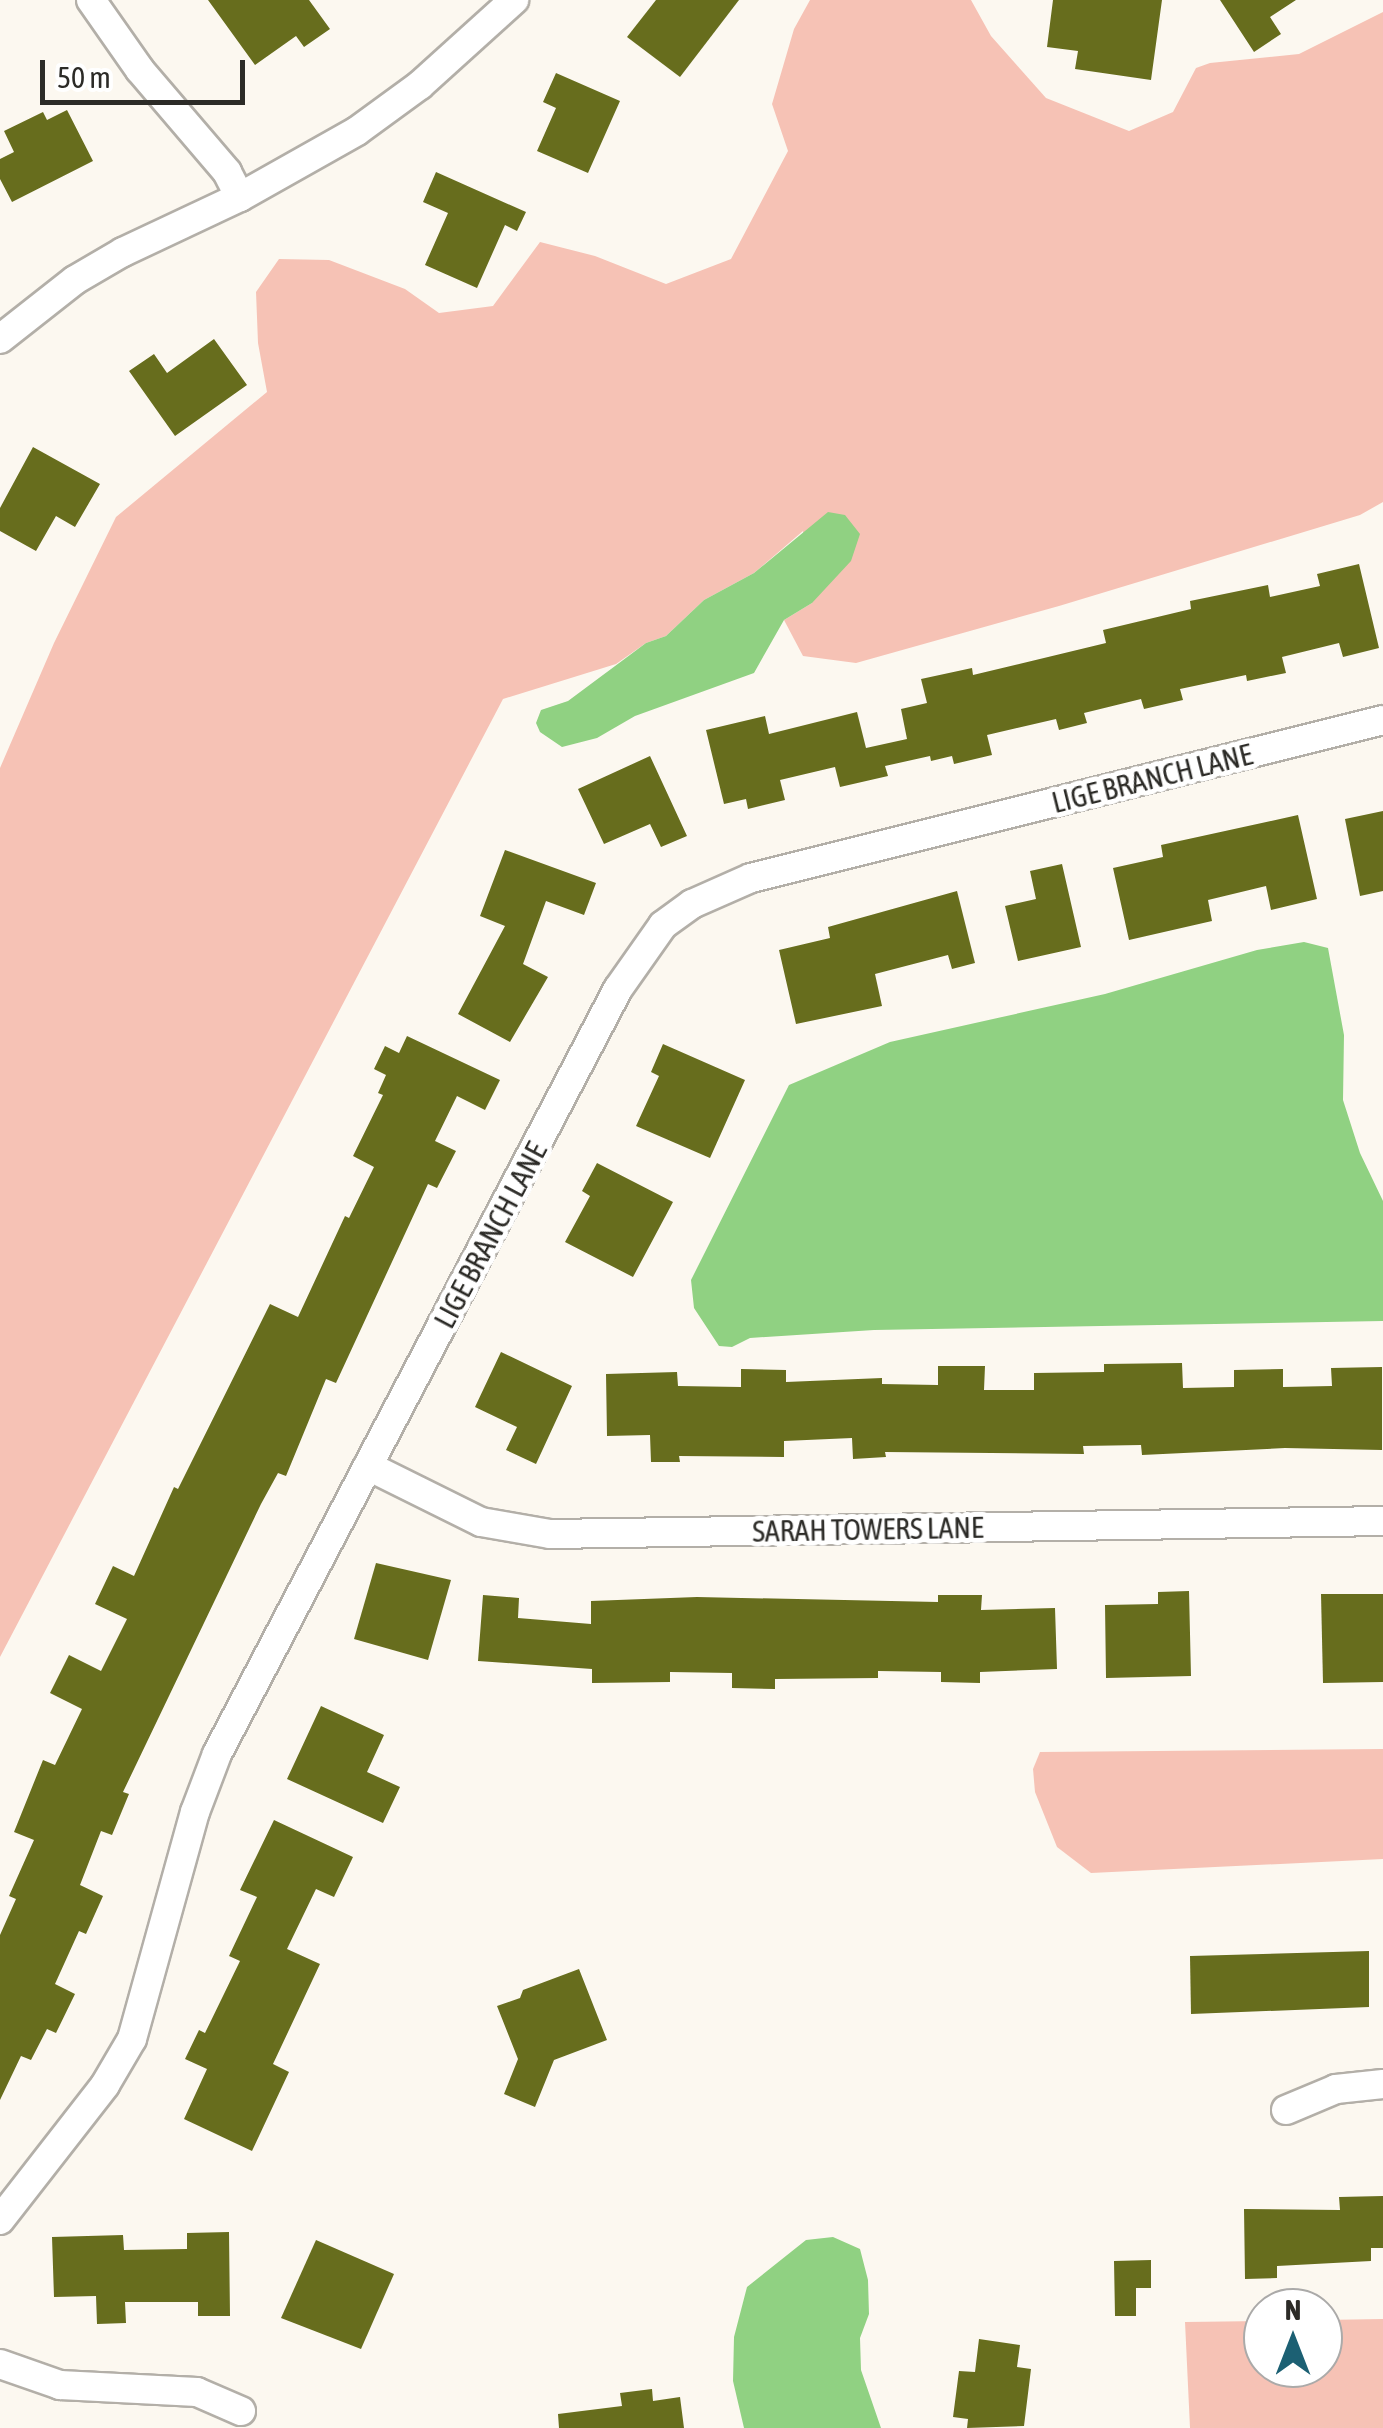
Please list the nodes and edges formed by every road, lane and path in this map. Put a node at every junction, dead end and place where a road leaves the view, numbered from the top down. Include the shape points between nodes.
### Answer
1 (91, 0) edge
2 (514, 0) edge
3 (240, 197) junction
4 (0, 339) edge
5 (1383, 720) edge
6 (368, 1466) junction
7 (1383, 1520) edge
8 (1383, 2084) edge
9 (1286, 2110) dead end
10 (0, 2220) edge
11 (0, 2364) edge
12 (241, 2410) dead end

1 - 3 street via 140,70 219,160
2 - 3 street via 373,120
3 - 4 street via 91,271
5 - 6 street, LIGE BRANCH LANE via 752,878 663,925 618,988
6 - 7 street, SARAH TOWERS LANE via 481,1522 550,1534
6 - 10 street, LIGE BRANCH LANE via 218,1754 195,1812 132,2038 105,2085
8 - 9 street via 1336,2090
11 - 12 street via 60,2385 197,2392

